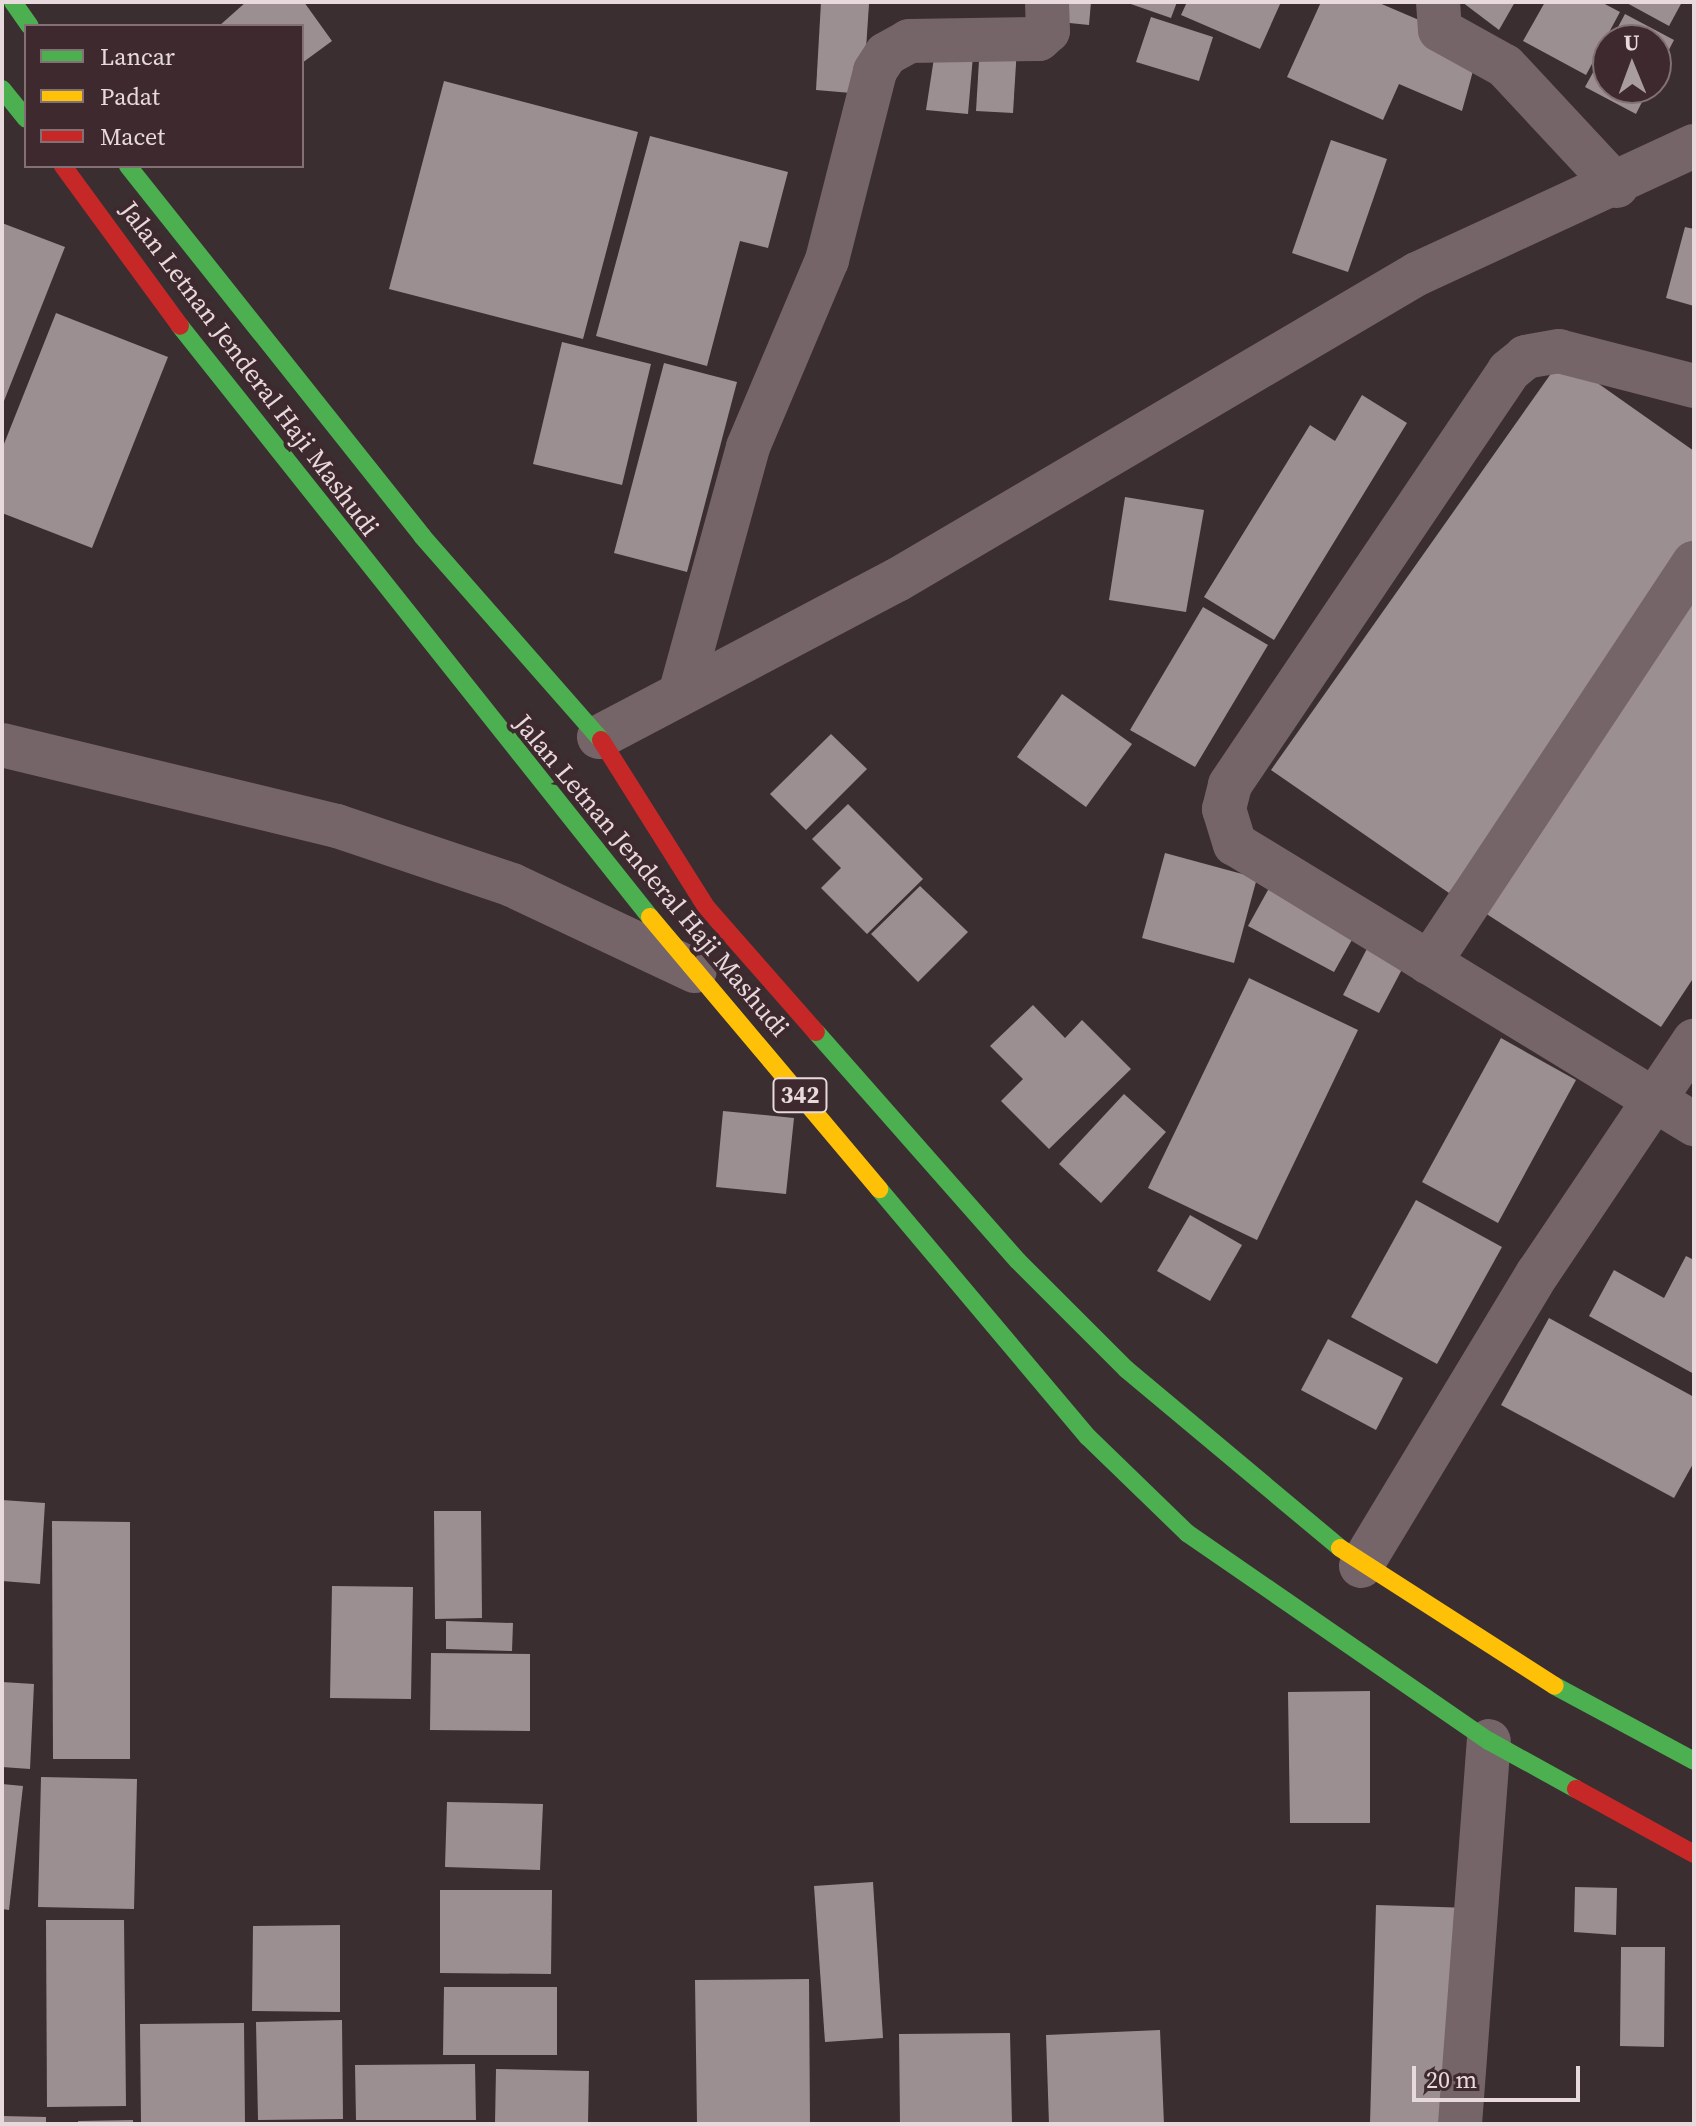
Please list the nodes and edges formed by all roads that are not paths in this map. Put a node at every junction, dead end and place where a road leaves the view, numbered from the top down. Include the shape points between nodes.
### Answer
1 (13, 2) edge
2 (1047, 2) edge
3 (1438, 2) edge
4 (29, 24) edge
5 (2, 89) edge
6 (24, 116) edge
7 (1694, 146) edge
8 (64, 168) edge
9 (130, 168) edge
10 (1617, 186) junction
11 (1694, 386) edge
12 (1694, 563) edge
13 (682, 687) junction
14 (599, 737) junction
15 (2, 745) edge
16 (1429, 963) junction
17 (695, 971) junction
18 (1694, 1041) edge
19 (1653, 1103) junction
20 (1694, 1124) edge
21 (1361, 1566) junction
22 (1489, 1741) junction
23 (1694, 1761) edge
24 (1694, 1854) edge
25 (1460, 2124) edge

1 - 4 main road
2 - 13 street via 1048,31 1039,39 909,41 875,71 827,260 748,447
3 - 10 street via 1440,30 1505,66
5 - 6 main road
7 - 10 street
8 - 17 main road, Jalan Letnan Jenderal Haji Mashudi / 342 via 351,550
9 - 14 main road, Jalan Letnan Jenderal Haji Mashudi / 342 via 422,536
10 - 13 street via 1417,274 897,580
11 - 16 street via 1595,355 1526,357 1230,785 1224,809 1235,844
12 - 16 street
13 - 14 street
14 - 21 main road, Jalan Letnan Jenderal Haji Mashudi / 342 via 707,908 1018,1261 1126,1369
15 - 17 street via 337,826 512,885
16 - 19 street
17 - 22 main road, Jalan Letnan Jenderal Haji Mashudi / 342 via 1088,1437 1187,1533
18 - 19 street
19 - 20 street
19 - 21 street via 1538,1273
21 - 23 main road, Jalan Letnan Jenderal Haji Mashudi / 342 via 1517,1666
22 - 24 main road, Jalan Letnan Jenderal Haji Mashudi / 342
22 - 25 street

